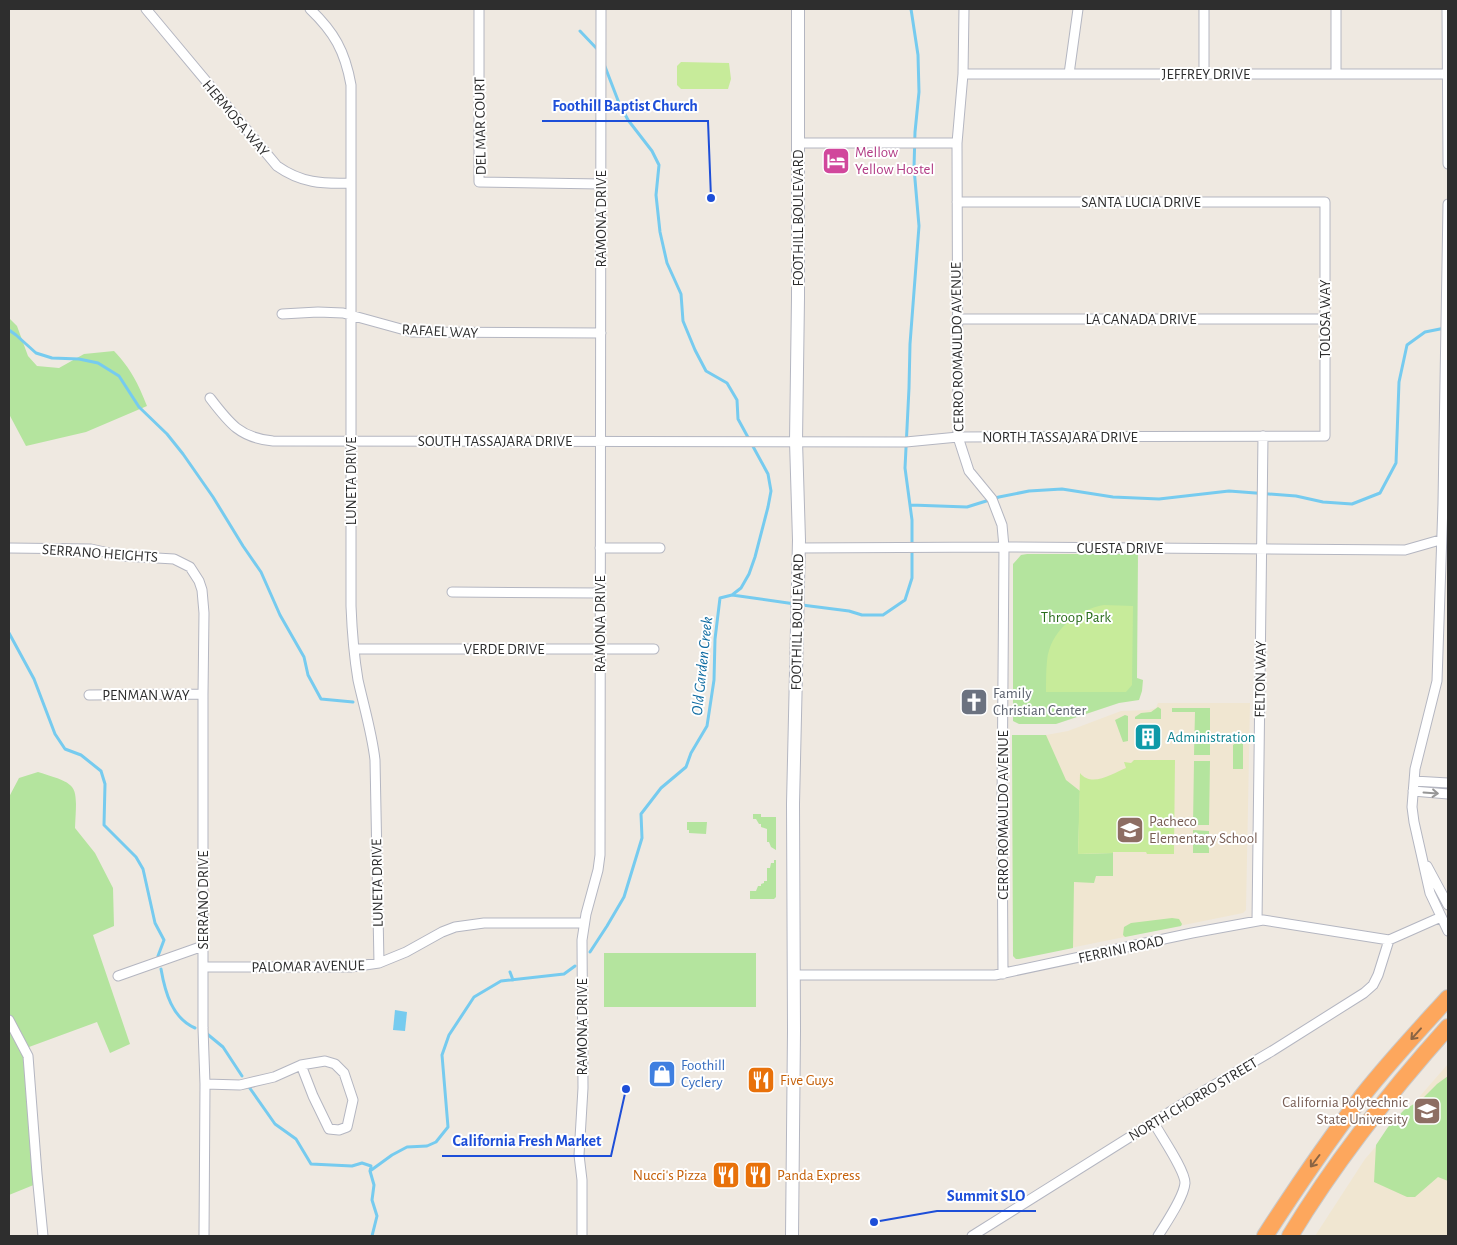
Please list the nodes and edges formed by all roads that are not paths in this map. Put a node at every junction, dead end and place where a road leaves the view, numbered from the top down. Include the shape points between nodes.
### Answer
1 (146, 9) edge
2 (310, 9) edge
3 (479, 9) edge
4 (601, 9) edge
5 (798, 9) edge
6 (964, 9) edge
7 (1078, 9) edge
8 (1204, 9) edge
9 (1336, 9) edge
10 (1447, 9) edge
11 (963, 74) junction
12 (1069, 74) junction
13 (1204, 74) junction
14 (1336, 74) junction
15 (1448, 74) edge
16 (798, 143) junction
17 (957, 143) junction
18 (1448, 164) edge
19 (351, 184) junction
20 (601, 184) junction
21 (957, 202) junction
22 (1326, 202) joint
23 (1448, 204) edge
24 (1448, 258) edge
25 (282, 314) dead end
26 (351, 315) junction
27 (956, 319) junction
28 (1325, 319) junction
29 (600, 333) junction
30 (1446, 391) edge
31 (210, 398) dead end
32 (1263, 436) junction
33 (1325, 436) joint
34 (958, 437) junction
35 (351, 441) junction
36 (796, 441) junction
37 (600, 442) junction
38 (1445, 503) edge
39 (1440, 540) junction
40 (1004, 547) junction
41 (9, 548) edge
42 (600, 548) junction
43 (660, 548) dead end
44 (798, 548) junction
45 (1262, 549) junction
46 (190, 567) joint
47 (452, 592) dead end
48 (600, 592) junction
49 (354, 649) junction
50 (600, 649) junction
51 (654, 649) dead end
52 (203, 694) junction
53 (89, 695) dead end
54 (1414, 781) junction
55 (1448, 783) edge
56 (1413, 791) junction
57 (1448, 794) edge
58 (1420, 854) junction
59 (1448, 905) edge
60 (1441, 917) junction
61 (1257, 921) junction
62 (584, 923) junction
63 (1448, 931) edge
64 (1389, 940) junction
65 (203, 946) junction
66 (379, 963) junction
67 (203, 968) junction
68 (1003, 974) junction
69 (118, 976) dead end
70 (794, 976) junction
71 (1448, 998) edge
72 (9, 1020) edge
73 (1448, 1027) edge
74 (301, 1065) junction
75 (205, 1084) junction
76 (1154, 1123) junction
77 (43, 1236) edge
78 (204, 1236) edge
79 (582, 1236) edge
80 (792, 1236) edge
81 (972, 1236) edge
82 (1158, 1236) edge
83 (1266, 1236) edge
84 (1290, 1236) edge

1 - 19 street, HERMOSA WAY via 277,166 313,182
2 - 19 street, LUNETA DRIVE via 334,36 348,68 351,85
3 - 20 street, DEL MAR COURT via 479,182
4 - 20 street, RAMONA DRIVE
5 - 16 street, FOOTHILL BOULEVARD
6 - 11 street, CERRO ROMAULDO AVENUE
7 - 12 street
8 - 13 street
9 - 14 street
10 - 15 street
11 - 12 street, JEFFREY DRIVE
11 - 17 street, CERRO ROMAULDO AVENUE
12 - 13 street, JEFFREY DRIVE
13 - 14 street, JEFFREY DRIVE
14 - 15 street, JEFFREY DRIVE
15 - 18 street
16 - 17 street
16 - 36 street, FOOTHILL BOULEVARD
17 - 21 street, CERRO ROMAULDO AVENUE
19 - 26 street, LUNETA DRIVE
20 - 29 street, RAMONA DRIVE
21 - 22 street, SANTA LUCIA DRIVE
21 - 27 street, CERRO ROMAULDO AVENUE
22 - 28 street, TOLOSA WAY
23 - 24 street
24 - 30 street
25 - 26 street, RAFAEL WAY via 318,312
26 - 29 street, RAFAEL WAY via 412,332
26 - 35 street, LUNETA DRIVE
27 - 28 street, LA CANADA DRIVE
27 - 34 street, CERRO ROMAULDO AVENUE
28 - 33 street, TOLOSA WAY
29 - 37 street, RAMONA DRIVE
30 - 38 street
31 - 35 street, SOUTH TASSAJARA DRIVE via 232,425 250,437 272,441
32 - 33 street, NORTH TASSAJARA DRIVE
32 - 34 street, NORTH TASSAJARA DRIVE
32 - 45 street, FELTON WAY
34 - 36 street, NORTH TASSAJARA DRIVE via 906,442
34 - 40 street, CERRO ROMAULDO AVENUE via 969,471 992,499 1002,525
35 - 37 street, SOUTH TASSAJARA DRIVE
35 - 49 street, LUNETA DRIVE
36 - 37 street, SOUTH TASSAJARA DRIVE
36 - 44 street, FOOTHILL BOULEVARD
37 - 42 street, RAMONA DRIVE
38 - 39 street
39 - 45 street, CUESTA DRIVE via 1405,550
39 - 54 street via 1436,681
40 - 44 street, CUESTA DRIVE
40 - 45 street, CUESTA DRIVE
40 - 68 street, CERRO ROMAULDO AVENUE
41 - 46 street, SERRANO HEIGHTS via 91,549 123,556 174,559
42 - 43 street
42 - 48 street, RAMONA DRIVE
44 - 70 street, FOOTHILL BOULEVARD
45 - 61 street, FELTON WAY
46 - 52 street, SERRANO DRIVE via 199,581 203,599
47 - 48 street
48 - 50 street, RAMONA DRIVE
49 - 50 street, VERDE DRIVE
49 - 66 street, LUNETA DRIVE via 375,760
50 - 51 street, VERDE DRIVE
50 - 62 street, RAMONA DRIVE via 600,855
52 - 53 street, PENMAN WAY
52 - 65 street, SERRANO DRIVE
54 - 55 street
54 - 56 street
56 -> 57 street
56 - 58 street
58 - 59 street
58 - 60 street via 1430,893
60 - 63 street
60 - 64 street
61 - 64 street, FERRINI ROAD
61 - 68 street, FERRINI ROAD
62 - 66 street, PALOMAR AVENUE via 469,924 442,932
62 - 79 street, RAMONA DRIVE via 579,1155
64 - 76 street, NORTH CHORRO STREET via 1373,986 1364,994
65 - 67 street, SERRANO DRIVE
65 - 69 street
66 - 67 street, PALOMAR AVENUE via 351,968
67 - 75 street, SERRANO DRIVE
68 - 70 street, FERRINI ROAD
70 - 80 street, FOOTHILL BOULEVARD
71 -> 83 highway via 1363,1095 1302,1178
72 - 77 street via 28,1056
73 - 84 highway via 1402,1078 1347,1150
74 - 74 street via 325,1061 344,1072 353,1100 347,1126 339,1130 329,1129
74 - 75 street via 274,1077 240,1084
75 - 78 street, SERRANO DRIVE
76 - 81 street, NORTH CHORRO STREET
76 - 82 street via 1185,1181 1182,1194

